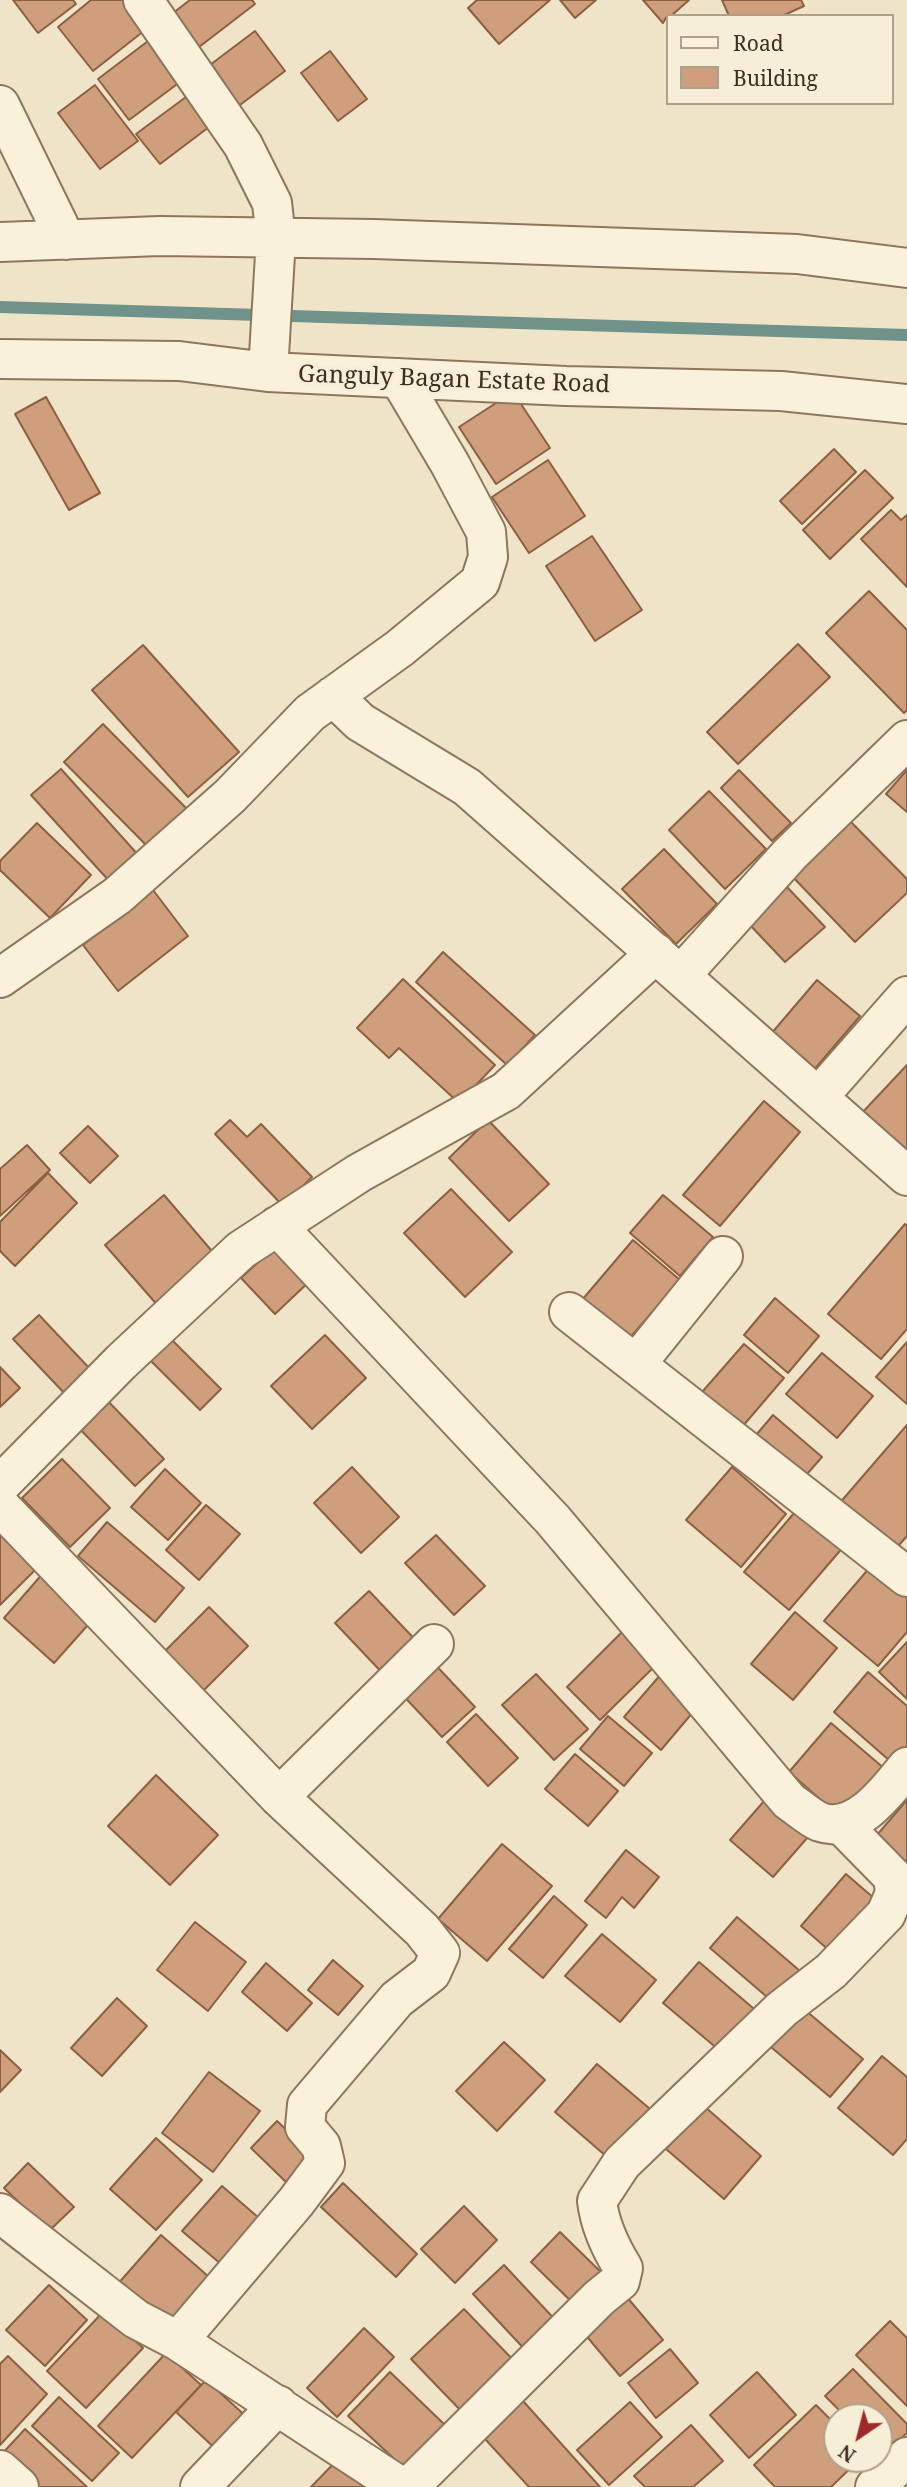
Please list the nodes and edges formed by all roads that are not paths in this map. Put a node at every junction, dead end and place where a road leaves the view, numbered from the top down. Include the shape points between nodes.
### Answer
1 (143, 0) edge
2 (0, 105) edge
3 (276, 238) junction
4 (66, 240) junction
5 (0, 242) edge
6 (907, 268) edge
7 (0, 359) edge
8 (269, 360) junction
9 (399, 378) junction
10 (907, 404) edge
11 (333, 696) junction
12 (907, 740) edge
13 (669, 964) junction
14 (0, 978) edge
15 (907, 996) edge
16 (819, 1096) junction
17 (907, 1176) edge
18 (277, 1226) junction
19 (723, 1256) dead end
20 (569, 1312) dead end
21 (636, 1364) junction
22 (0, 1485) edge
23 (0, 1506) edge
24 (907, 1577) edge
25 (434, 1644) dead end
26 (907, 1767) edge
27 (279, 1797) junction
28 (841, 1824) junction
29 (0, 2214) edge
30 (178, 2341) junction
31 (278, 2405) junction
32 (907, 2457) edge
33 (0, 2470) edge
34 (19, 2487) edge
35 (200, 2487) edge
36 (401, 2487) edge
37 (409, 2487) edge
38 (875, 2487) edge

1 - 3 street via 243,145 272,203
2 - 4 street
3 - 4 street
3 - 6 street via 797,254
3 - 8 street
4 - 5 street
7 - 8 street, Ganguly Bagan Estate Road
8 - 9 street, Ganguly Bagan Estate Road
9 - 10 street, Ganguly Bagan Estate Road via 782,391
9 - 11 street via 485,532 488,557 480,582
11 - 13 street via 360,722 467,787
11 - 14 street via 117,896
12 - 13 street
13 - 16 street
13 - 18 street via 506,1090 359,1173
15 - 16 street
16 - 17 street
18 - 22 street via 241,1250 141,1343
18 - 28 street via 553,1520 789,1801 820,1822
19 - 21 street
20 - 21 street
21 - 24 street
23 - 27 street
25 - 27 street
26 - 28 street via 860,1815
27 - 30 street via 422,1930 440,1953 431,1973 397,1999 307,2105 305,2127 321,2146 326,2163
28 - 37 street via 893,1877 895,1893 886,1914 622,2164 597,2201 603,2229 623,2268 620,2281
29 - 30 street via 136,2319
30 - 31 street
31 - 35 street
31 - 36 street
32 - 38 street
33 - 34 street

